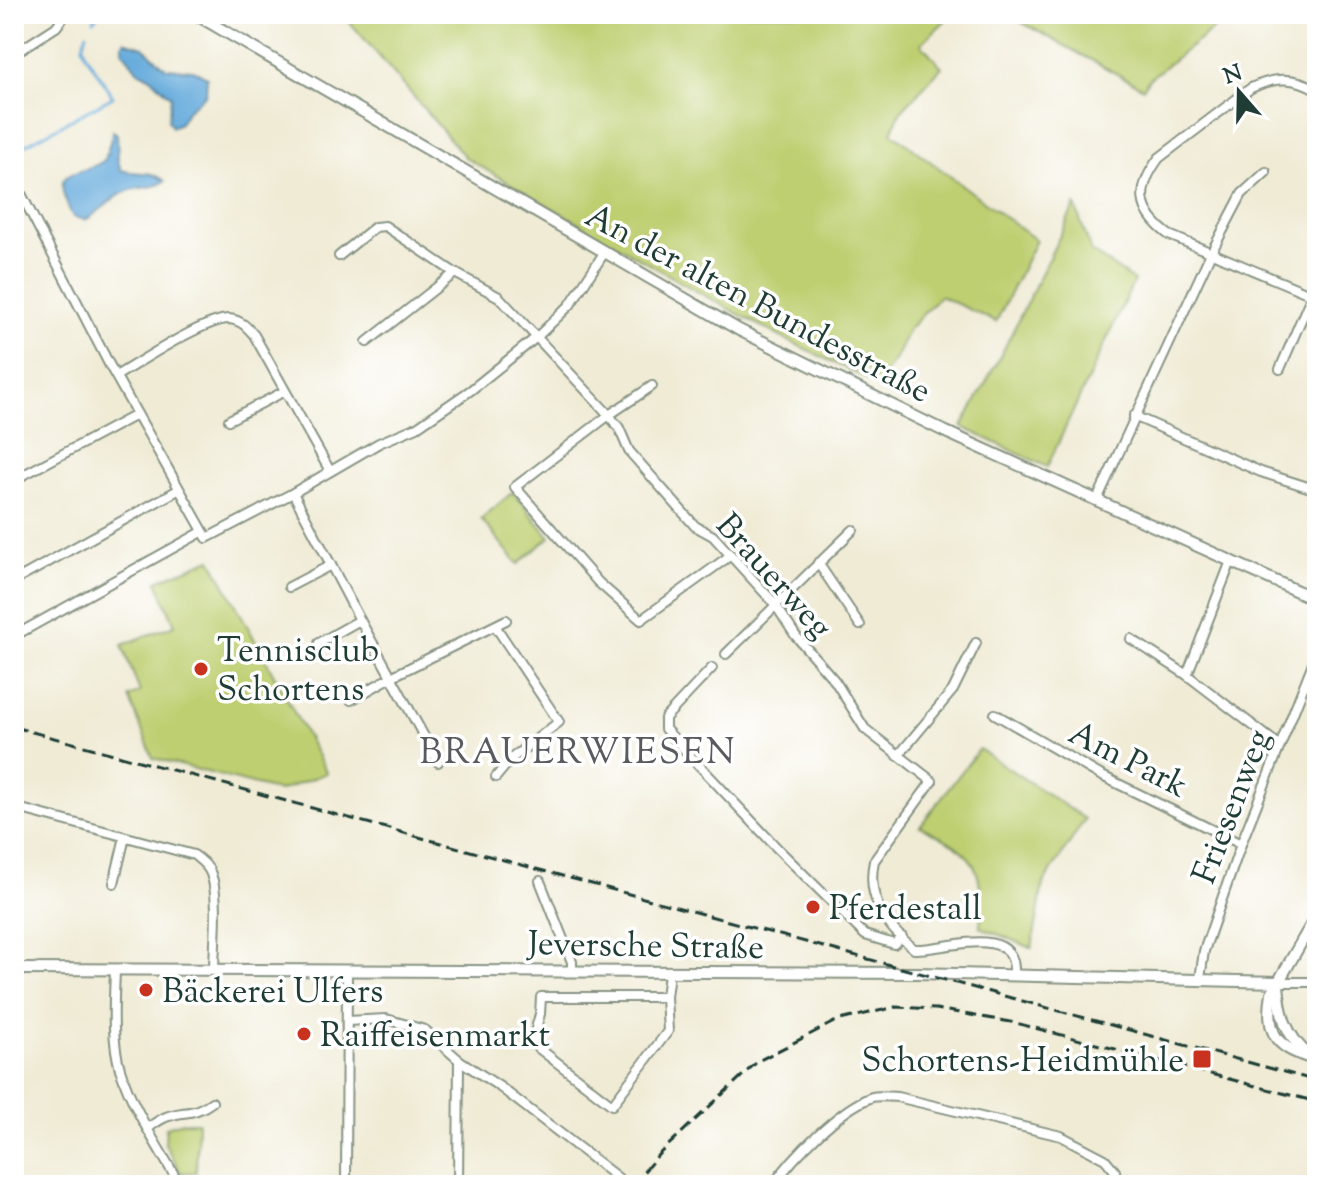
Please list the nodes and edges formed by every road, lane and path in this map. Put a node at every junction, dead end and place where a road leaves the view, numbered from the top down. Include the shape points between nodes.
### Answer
1 (66, 14) edge
2 (195, 14) edge
3 (14, 54) edge
4 (1317, 90) edge
5 (1266, 172) dead end
6 (14, 180) edge
7 (604, 253) junction
8 (1211, 253) junction
9 (339, 256) dead end
10 (455, 273) junction
11 (1317, 283) edge
12 (1314, 297) edge
13 (538, 336) junction
14 (367, 342) dead end
15 (1280, 369) dead end
16 (116, 376) junction
17 (652, 386) dead end
18 (285, 391) junction
19 (136, 415) junction
20 (609, 415) junction
21 (1134, 416) junction
22 (229, 420) dead end
23 (330, 471) junction
24 (14, 480) edge
25 (178, 490) junction
26 (1317, 490) edge
27 (293, 493) junction
28 (1097, 500) junction
29 (853, 530) dead end
30 (202, 532) junction
31 (731, 555) junction
32 (1231, 561) junction
33 (818, 563) junction
34 (331, 565) junction
35 (14, 581) edge
36 (289, 587) dead end
37 (1317, 600) edge
38 (775, 604) junction
39 (360, 620) junction
40 (506, 620) dead end
41 (860, 625) dead end
42 (496, 627) junction
43 (14, 636) edge
44 (1131, 639) dead end
45 (319, 643) dead end
46 (976, 643) dead end
47 (1317, 653) edge
48 (726, 654) dead end
49 (712, 668) dead end
50 (1187, 675) junction
51 (393, 676) junction
52 (351, 700) dead end
53 (995, 714) dead end
54 (1280, 746) junction
55 (898, 756) junction
56 (438, 762) dead end
57 (496, 777) dead end
58 (14, 807) edge
59 (125, 837) junction
60 (1241, 844) junction
61 (540, 881) dead end
62 (114, 883) dead end
63 (1317, 915) edge
64 (902, 937) junction
65 (14, 969) edge
66 (115, 970) junction
67 (214, 971) junction
68 (347, 971) junction
69 (572, 971) junction
70 (669, 973) junction
71 (1014, 974) junction
72 (1200, 979) junction
73 (1278, 982) junction
74 (1317, 982) edge
75 (666, 997) junction
76 (347, 1021) junction
77 (1315, 1059) edge
78 (459, 1060) junction
79 (212, 1102) dead end
80 (148, 1128) junction
81 (618, 1178) dead end
82 (180, 1185) edge
83 (346, 1185) edge
84 (458, 1185) edge
85 (773, 1185) edge
86 (1116, 1185) edge

1 - 3 street via 56,27
2 - 7 street, An der alten Bundesstraße
4 - 8 street via 1283,78 1251,88 1178,142 1148,173 1142,193 1154,223
5 - 8 street via 1242,194
6 - 16 street
7 - 13 street via 570,305
7 - 28 street, An der alten Bundesstraße via 739,330
8 - 12 street
8 - 21 street
9 - 10 street, Brauerweg via 385,226
10 - 13 street, Brauerweg via 499,297
10 - 14 street
11 - 12 street
12 - 15 street
13 - 20 street, Brauerweg
13 - 23 street via 417,427
16 - 18 street via 193,332 228,319 246,325 254,335
16 - 19 street
17 - 20 street
18 - 22 street
18 - 23 street
19 - 24 street
19 - 25 street
20 - 31 street, Brauerweg via 629,451 695,526
20 - 31 street via 515,487 598,582 641,620
21 - 26 street via 1261,472
21 - 28 street
23 - 27 street
25 - 30 street
25 - 35 street
27 - 30 street via 207,538
27 - 34 street
28 - 32 street, An der alten Bundesstraße
29 - 33 street
30 - 43 street
31 - 38 street, Brauerweg
32 - 37 street, An der alten Bundesstraße
32 - 50 street
33 - 38 street
33 - 41 street
34 - 36 street
34 - 39 street
38 - 48 street
38 - 55 street, Brauerweg via 865,729
39 - 45 street
39 - 51 street
40 - 42 street
42 - 51 street
42 - 57 street via 559,722
44 - 50 street
46 - 55 street via 953,690
47 - 54 street, Friesenweg
49 - 64 street via 665,718 665,729 865,935 894,944
50 - 54 street
51 - 52 street
51 - 56 street
53 - 60 street, Am Park via 1100,775
54 - 60 street, Friesenweg
55 - 64 street, Brauerweg via 932,781 874,861 871,874 874,902
58 - 59 street
59 - 62 street
59 - 67 street via 194,855 210,872 215,891
60 - 72 street, Friesenweg via 1204,951
61 - 69 street
63 - 73 street
64 - 71 street via 918,950 991,943 1011,956
65 - 66 street, Jeversche Straße
66 - 67 street, Jeversche Straße
66 - 80 street via 120,1068
67 - 68 street, Jeversche Straße
68 - 69 street, Jeversche Straße
68 - 76 street
69 - 70 street, Jeversche Straße
70 - 71 street, Jeversche Straße
70 - 75 street
71 - 72 street, Jeversche Straße
72 - 73 street, Jeversche Straße
73 - 74 street
73 - 77 street via 1285,1028
75 - 75 street via 668,1031 612,1105 532,1043 541,997
76 - 78 street via 386,1019 425,1030
76 - 83 street
78 - 81 street
78 - 84 street
79 - 80 street
80 - 82 street
85 - 86 street via 800,1152 856,1105 875,1096 1061,1136 1105,1159 1115,1171

